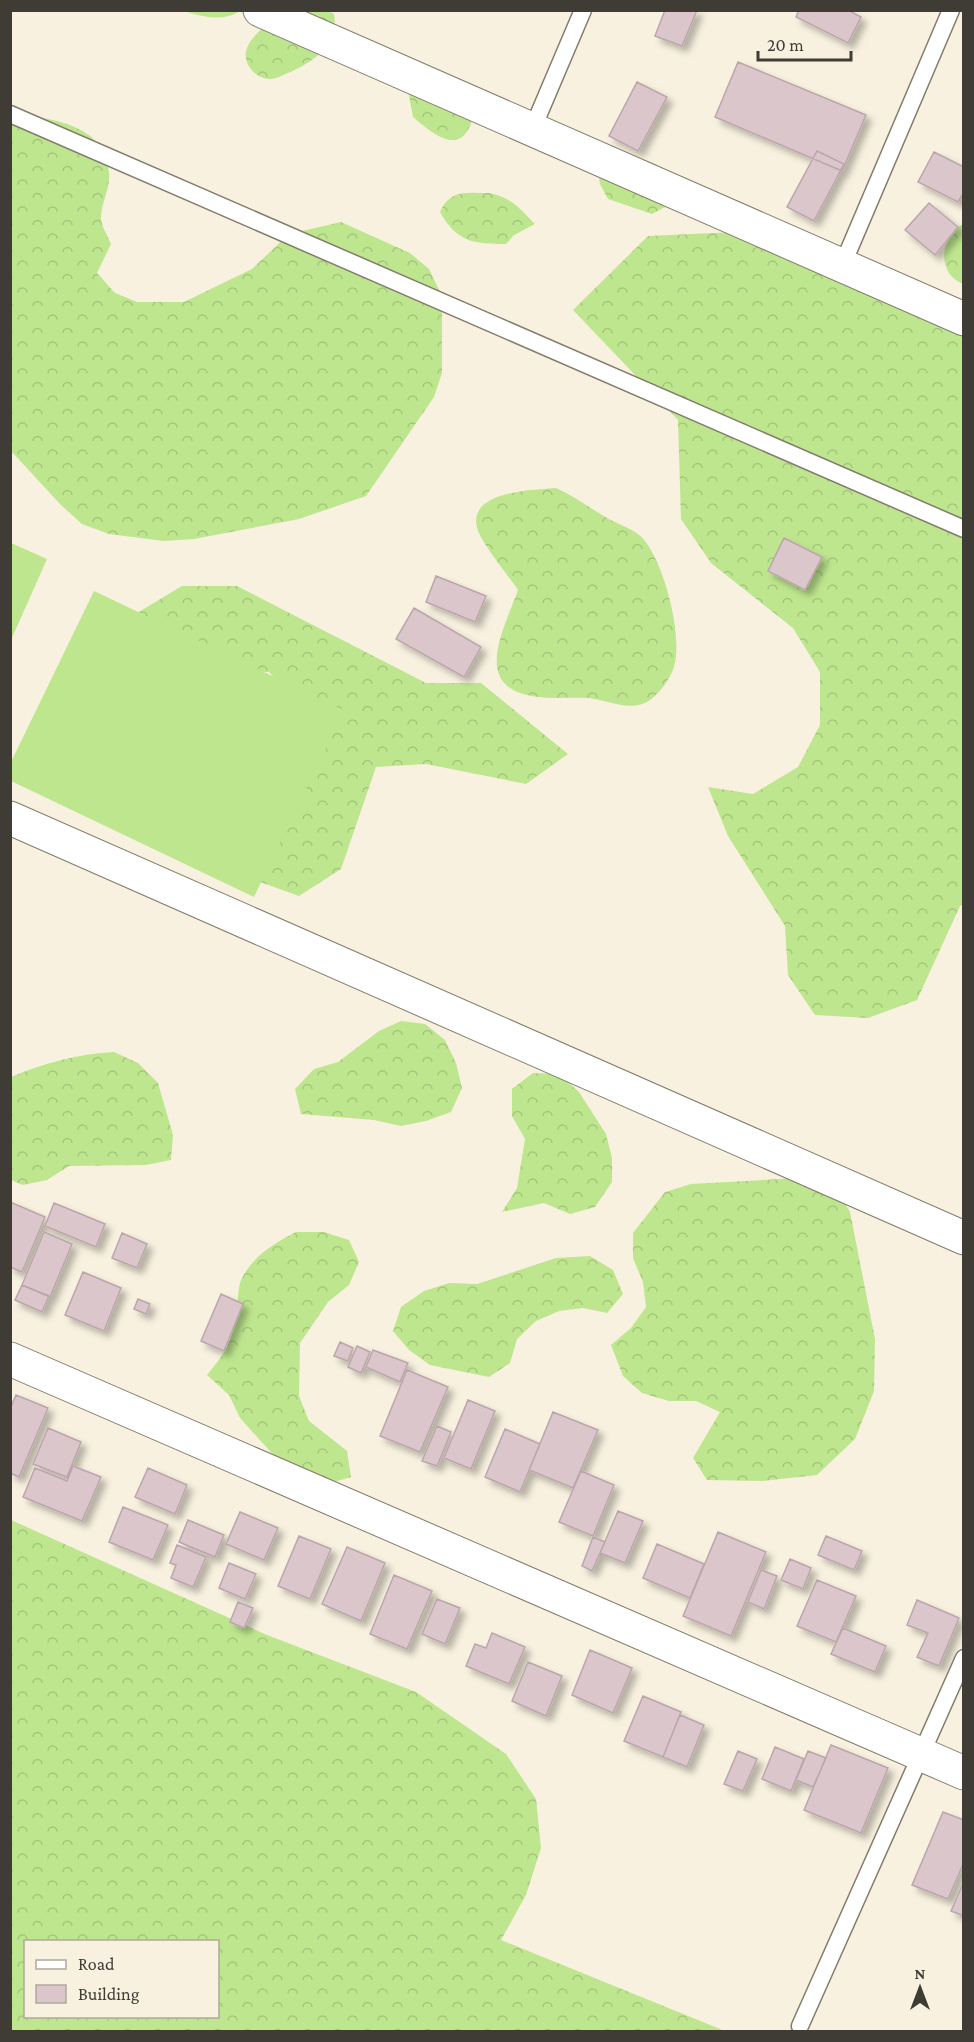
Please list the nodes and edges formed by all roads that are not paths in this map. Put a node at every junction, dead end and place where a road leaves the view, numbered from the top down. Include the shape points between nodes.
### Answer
1 (260, 10) edge
2 (583, 10) edge
3 (951, 10) edge
4 (10, 114) edge
5 (532, 130) junction
6 (842, 266) junction
7 (963, 319) edge
8 (963, 529) edge
9 (10, 818) edge
10 (963, 1238) edge
11 (10, 1359) edge
12 (963, 1658) edge
13 (920, 1755) junction
14 (963, 1773) edge
15 (800, 2026) dead end

1 - 5 street
2 - 5 lane
3 - 6 lane
4 - 8 lane
5 - 6 street
6 - 7 street
9 - 10 street
11 - 13 street
12 - 13 lane
13 - 14 street
13 - 15 lane

